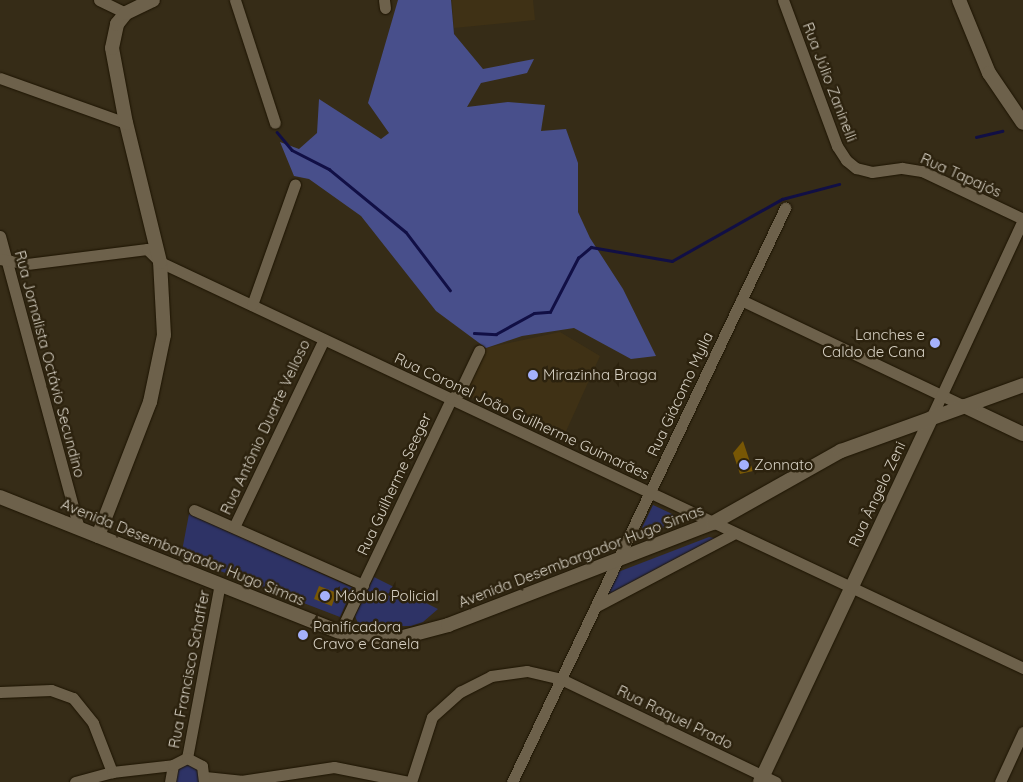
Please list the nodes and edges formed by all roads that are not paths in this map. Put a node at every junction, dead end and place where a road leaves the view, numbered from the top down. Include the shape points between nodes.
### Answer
1 (99, 0) edge
2 (153, 0) edge
3 (235, 0) edge
4 (783, 0) edge
5 (959, 0) edge
6 (126, 13) junction
7 (0, 78) edge
8 (126, 123) junction
9 (275, 123) dead end
10 (1023, 123) edge
11 (856, 168) joint
12 (296, 184) dead end
13 (785, 208) dead end
14 (1023, 219) edge
15 (0, 236) edge
16 (4, 260) edge
17 (160, 262) junction
18 (741, 300) junction
19 (252, 305) junction
20 (324, 339) junction
21 (479, 351) dead end
22 (1023, 384) edge
23 (998, 394) junction
24 (941, 395) junction
25 (451, 399) junction
26 (964, 406) junction
27 (930, 418) junction
28 (1001, 424) junction
29 (1023, 434) edge
30 (650, 492) junction
31 (0, 497) edge
32 (194, 510) dead end
33 (713, 522) junction
34 (234, 527) junction
35 (79, 528) junction
36 (736, 533) junction
37 (98, 536) junction
38 (618, 560) junction
39 (220, 584) junction
40 (363, 585) junction
41 (851, 588) junction
42 (596, 607) junction
43 (340, 632) junction
44 (1023, 668) edge
45 (561, 679) junction
46 (0, 692) edge
47 (1023, 732) edge
48 (187, 758) junction
49 (173, 765) junction
50 (112, 772) junction
51 (204, 780) edge
52 (766, 780) edge
53 (75, 782) edge
54 (170, 782) edge
55 (410, 782) edge
56 (512, 782) edge
57 (1000, 782) edge

1 - 6 street
2 - 6 main road
3 - 9 street
4 - 11 street, Rua Júlio Zaninelli via 837,146
5 - 10 main road via 989,73
6 - 8 main road via 117,24 112,48
7 - 8 street
8 - 17 main road
11 - 14 street, Rua Tapajós via 872,172 902,168 922,171
12 - 19 street
13 - 18 street, Rua Giácomo Mylla
14 - 24 street, Rua Ângelo Zeni
15 - 16 street, Rua Jornalista Octávio Secundino
16 - 17 street, Rua Coronel João Guilherme Guimarães via 27,264 141,249 151,251
16 - 35 street, Rua Jornalista Octávio Secundino
17 - 19 street, Rua Coronel João Guilherme Guimarães
17 - 37 main road via 165,314 160,367 150,402
18 - 24 street
18 - 30 street, Rua Giácomo Mylla
19 - 20 street, Rua Coronel João Guilherme Guimarães
20 - 25 street, Rua Coronel João Guilherme Guimarães
20 - 34 street, Rua Antônio Duarte Velloso
21 - 25 street, Rua Guilherme Seeger via 459,393
22 - 23 main road, Avenida Desembargador Hugo Simas
23 - 26 main road, Avenida Desembargador Hugo Simas
23 - 28 main road via 996,408
24 - 26 street
24 - 27 street, Rua Ângelo Zeni
25 - 30 street, Rua Coronel João Guilherme Guimarães
25 - 40 street, Rua Guilherme Seeger
26 - 27 main road, Avenida Desembargador Hugo Simas
26 - 28 main road
27 - 33 main road, Avenida Desembargador Hugo Simas via 828,457
27 - 41 main road, Rua Ângelo Zeni
28 - 29 main road
30 - 33 street, Rua Coronel João Guilherme Guimarães
30 - 38 street, Rua Giácomo Mylla
31 - 35 main road, Avenida Desembargador Hugo Simas
32 - 34 street
33 - 36 street, Rua Coronel João Guilherme Guimarães
33 - 38 main road, Avenida Desembargador Hugo Simas
34 - 40 street
35 - 37 main road, Avenida Desembargador Hugo Simas
36 - 41 street, Rua Coronel João Guilherme Guimarães
36 - 42 street
37 - 39 main road, Avenida Desembargador Hugo Simas
38 - 42 street, Rua Giácomo Mylla
38 - 43 main road, Avenida Desembargador Hugo Simas via 416,636 378,638
39 - 43 main road, Avenida Desembargador Hugo Simas
39 - 48 street, Rua Francisco Schaffer
40 - 43 street, Rua Guilherme Seeger
41 - 44 street, Rua Coronel João Guilherme Guimarães
41 - 52 main road, Rua Ângelo Zeni
42 - 45 street, Rua Giácomo Mylla
45 - 52 street, Rua Raquel Prado
45 - 55 street, Rua Raquel Prado via 527,671 491,676 460,692 432,717
45 - 56 street, Rua Giácomo Mylla
46 - 50 street via 50,690 73,698 93,723
47 - 57 street
48 - 49 street
48 - 51 street via 198,762
49 - 50 street
49 - 54 street
50 - 53 street
51 - 55 street via 241,781 334,767

